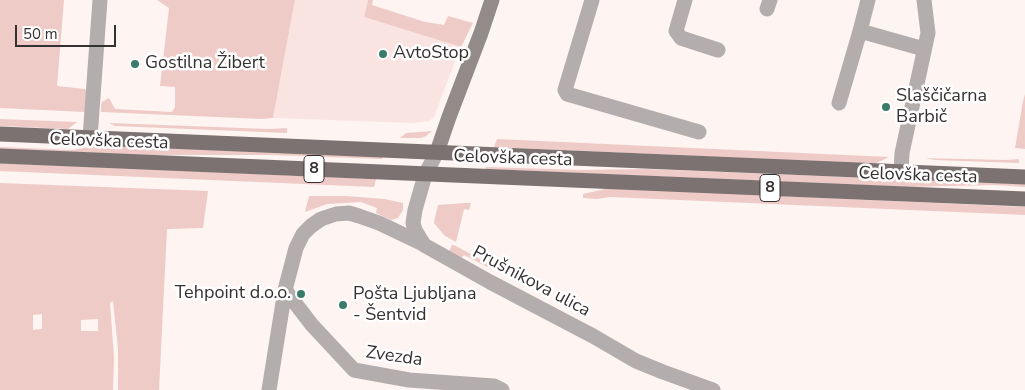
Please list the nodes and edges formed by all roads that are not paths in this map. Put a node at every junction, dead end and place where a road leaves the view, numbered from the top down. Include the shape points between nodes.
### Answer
1 (100, 0) edge
2 (492, 0) edge
3 (592, 0) edge
4 (685, 0) edge
5 (868, 0) edge
6 (924, 0) edge
7 (860, 31) junction
8 (718, 50) dead end
9 (924, 50) junction
10 (840, 103) dead end
11 (700, 132) dead end
12 (0, 134) edge
13 (90, 138) junction
14 (438, 152) junction
15 (0, 156) edge
16 (901, 171) junction
17 (425, 175) junction
18 (1025, 177) edge
19 (1025, 199) edge
20 (424, 245) junction
21 (285, 290) junction
22 (269, 390) edge
23 (502, 390) edge
24 (713, 390) edge

1 - 13 street
2 - 14 street
3 - 11 street via 567,94
4 - 8 street via 676,30 681,38
5 - 7 street
6 - 9 street via 928,33
7 - 9 street
7 - 10 street
9 - 16 street
12 - 13 main road, Celovška cesta / 8
13 - 14 main road, Celovška cesta / 8
14 - 16 main road, Celovška cesta / 8
14 - 17 street
15 - 17 main road, Celovška cesta / 8
16 - 18 main road, Celovška cesta / 8
17 - 19 main road, Celovška cesta / 8
17 - 20 street via 413,223
20 - 21 street via 349,213 321,218 303,234 296,248
20 - 24 street, Prušnikova ulica via 636,361
21 - 22 street
21 - 23 street, Zvezda via 354,370 409,380 494,386

